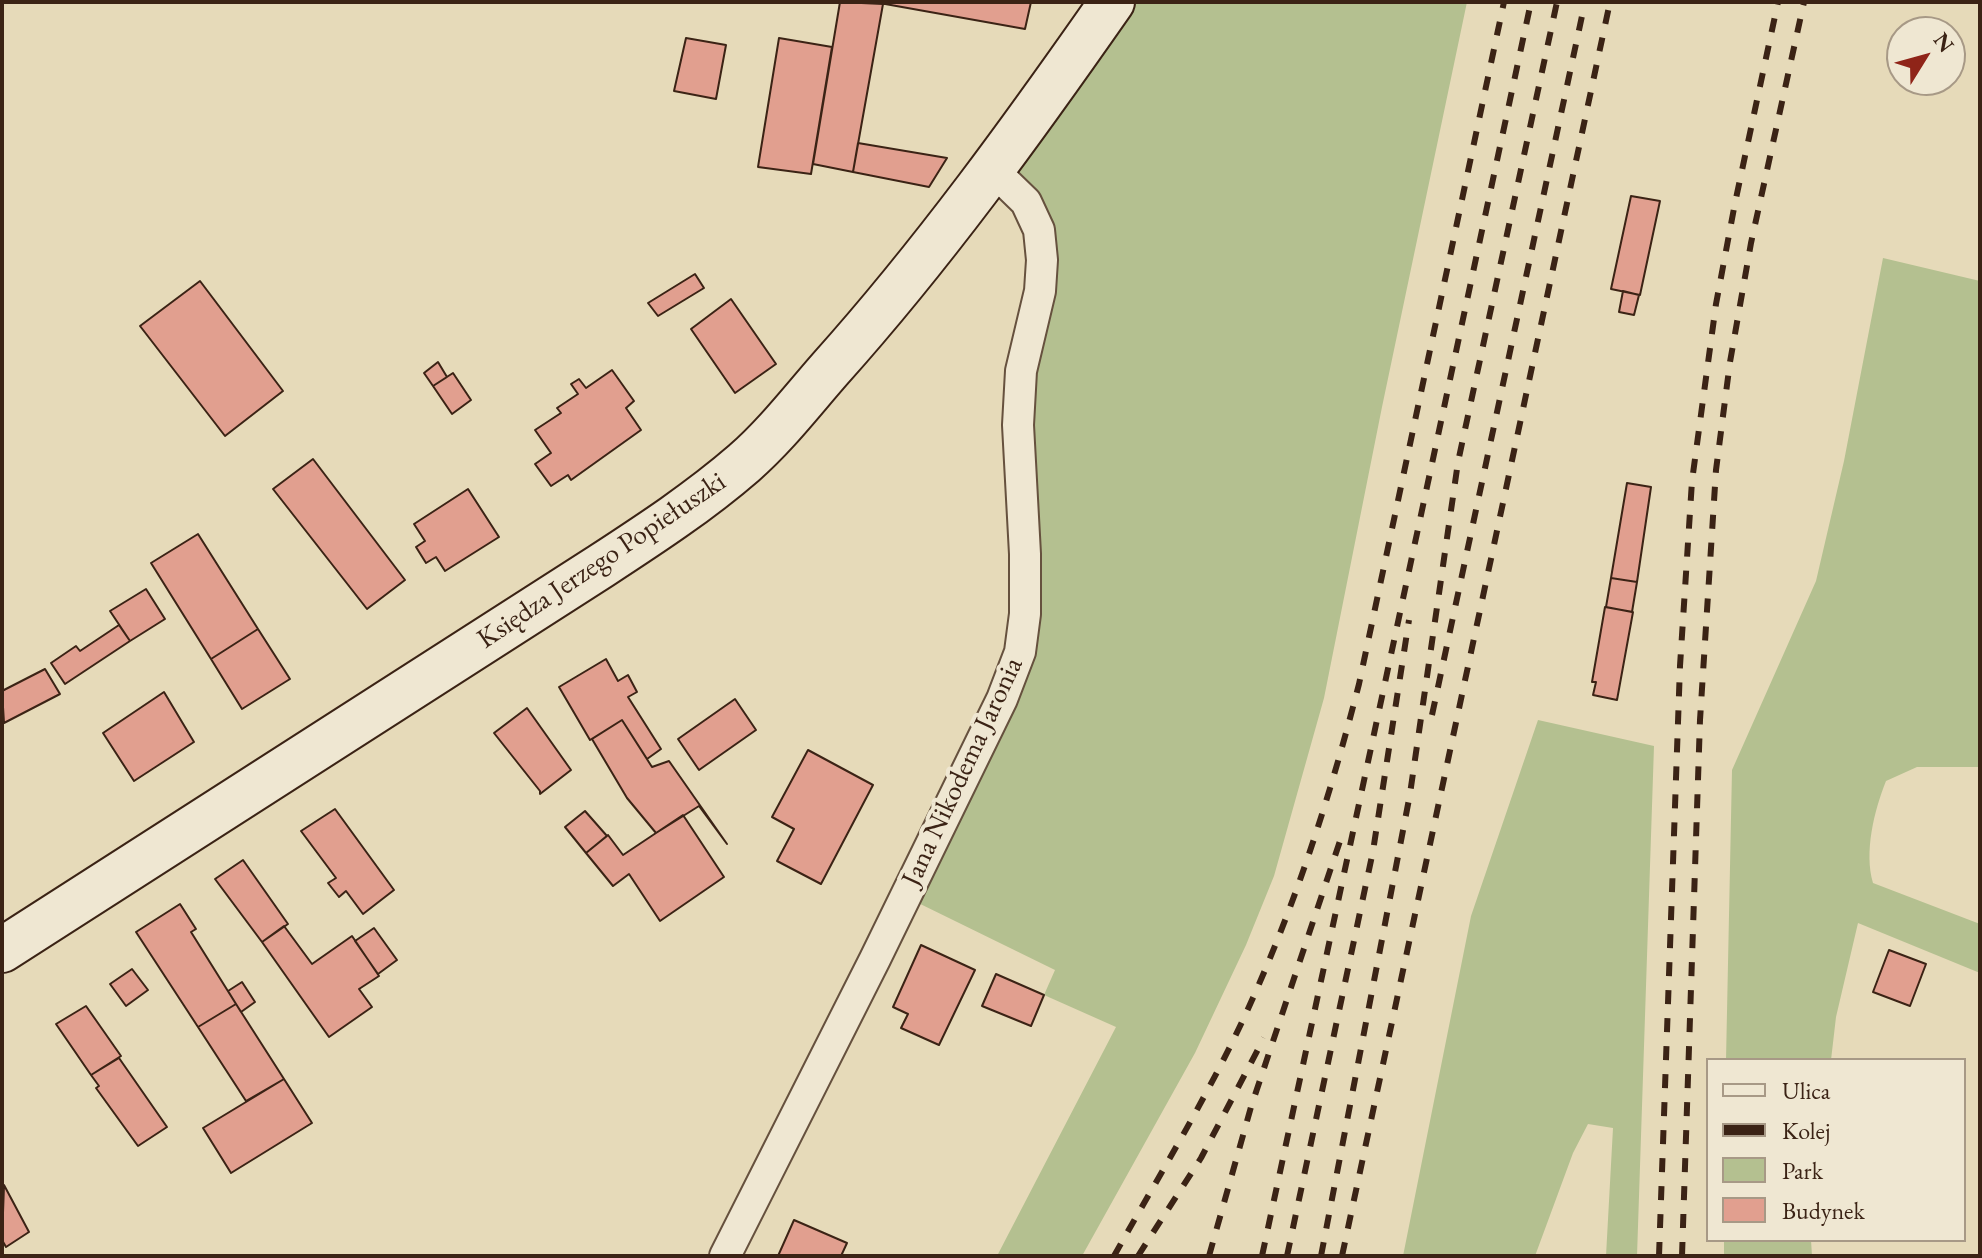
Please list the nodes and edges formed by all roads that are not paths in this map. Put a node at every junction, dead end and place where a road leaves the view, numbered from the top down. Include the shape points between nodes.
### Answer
1 (1112, 2) edge
2 (992, 169) junction
3 (2, 950) edge
4 (725, 1256) edge

1 - 2 main road, Księdza Jerzego Popiełuszki
2 - 3 main road, Księdza Jerzego Popiełuszki via 868,327 777,430 716,487
2 - 4 street, Jana Nikodema Jaronia via 1026,202 1039,230 1042,260 1021,371 1025,599 1020,652 906,897

